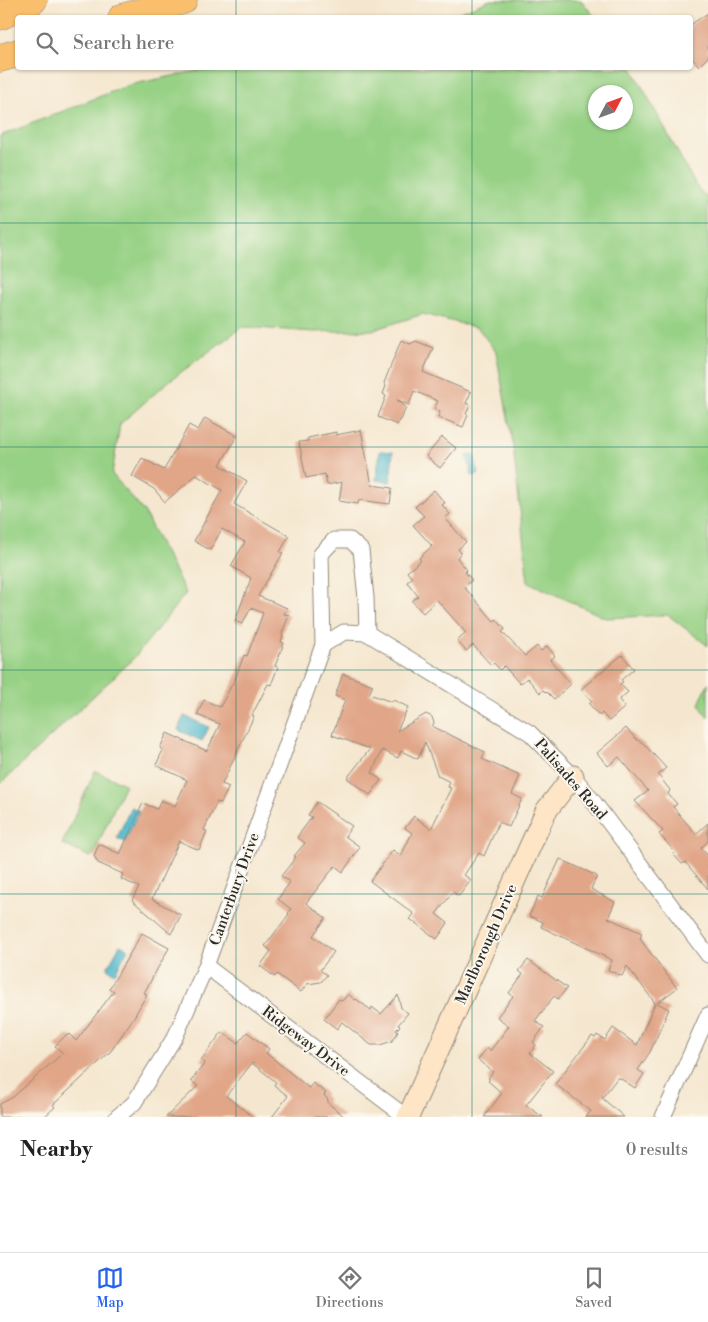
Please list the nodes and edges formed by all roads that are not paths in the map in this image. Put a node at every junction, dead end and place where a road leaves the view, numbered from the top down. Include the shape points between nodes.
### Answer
1 (33, 0) edge
2 (183, 0) edge
3 (132, 15) edge
4 (0, 16) edge
5 (15, 53) edge
6 (0, 58) edge
7 (367, 633) junction
8 (323, 645) junction
9 (573, 776) junction
10 (708, 955) edge
11 (206, 966) junction
12 (708, 1015) edge
13 (117, 1117) edge
14 (407, 1117) edge
15 (663, 1117) edge

1 - 4 highway
2 - 3 highway
5 - 6 highway
7 - 8 street via 344,632
7 - 8 street via 361,550 350,540 334,540 321,554
7 - 9 street, Palisades Road via 530,733
8 - 11 street, Canterbury Drive
9 - 10 street, Palisades Road
9 - 14 street, Marlborough Drive via 546,811
11 - 13 street, Canterbury Drive via 176,1035 134,1103
11 - 14 street, Ridgeway Drive
12 - 15 street

